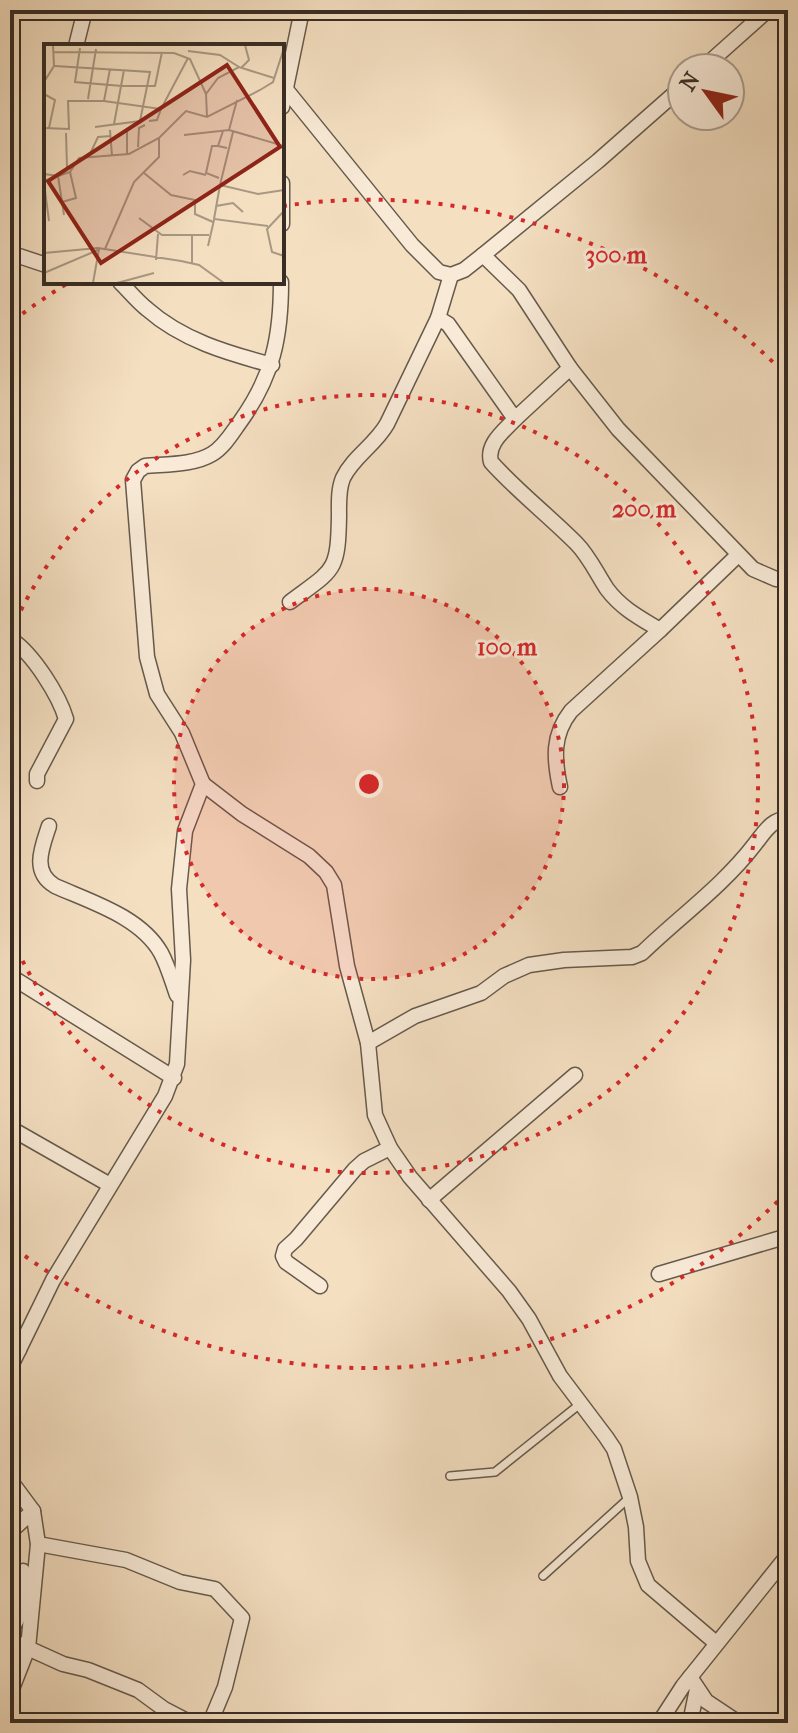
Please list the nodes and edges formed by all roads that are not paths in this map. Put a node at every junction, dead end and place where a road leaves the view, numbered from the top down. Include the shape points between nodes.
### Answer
1 (85, 10) edge
2 (302, 10) edge
3 (768, 10) edge
4 (76, 44) edge
5 (721, 52) edge
6 (284, 87) joint
7 (666, 101) edge
8 (10, 253) edge
9 (483, 255) junction
10 (44, 264) edge
11 (451, 275) junction
12 (122, 284) edge
13 (281, 284) edge
14 (438, 318) junction
15 (272, 365) junction
16 (570, 368) junction
17 (515, 419) junction
18 (738, 555) junction
19 (788, 580) edge
20 (290, 602) dead end
21 (660, 630) junction
22 (11, 640) edge
23 (37, 781) dead end
24 (203, 784) junction
25 (560, 787) dead end
26 (788, 819) edge
27 (49, 826) dead end
28 (10, 976) edge
29 (179, 1003) junction
30 (368, 1043) junction
31 (575, 1075) dead end
32 (174, 1078) junction
33 (10, 1128) edge
34 (390, 1148) junction
35 (110, 1185) junction
36 (429, 1200) junction
37 (788, 1236) edge
38 (659, 1274) dead end
39 (320, 1286) dead end
40 (10, 1320) edge
41 (19, 1350) junction
42 (10, 1368) edge
43 (580, 1404) junction
44 (450, 1476) dead end
45 (10, 1480) edge
46 (630, 1497) junction
47 (33, 1511) junction
48 (10, 1532) edge
49 (38, 1544) junction
50 (788, 1555) edge
51 (23, 1571) dead end
52 (543, 1576) dead end
53 (10, 1632) edge
54 (10, 1640) edge
55 (716, 1643) junction
56 (28, 1648) junction
57 (693, 1683) junction
58 (10, 1694) edge
59 (191, 1723) edge
60 (210, 1723) edge
61 (659, 1723) edge
62 (690, 1723) edge
63 (739, 1723) edge

1 - 4 street
2 - 6 street
3 - 5 street
6 - 11 street via 412,245 439,272
7 - 9 street
8 - 10 street
9 - 11 street
9 - 16 street via 519,290
11 - 14 street
12 - 15 street via 172,327 221,351
13 - 15 street
14 - 17 street via 448,324
14 - 20 street via 379,438 343,479 336,561
15 - 24 street via 253,405 221,448 198,460 142,468 133,480 147,657 157,694 182,733
16 - 17 street
16 - 18 street via 618,429
17 - 21 street via 491,446 491,462 577,545 624,608
18 - 19 street via 761,575
18 - 21 street
21 - 25 street via 563,721 554,758
22 - 23 street via 22,647 61,702 66,719
24 - 29 street via 185,831
24 - 30 street via 326,872 334,885 347,966
26 - 30 street via 780,818 767,829 735,868 642,953 529,965 481,993 415,1016
27 - 29 street via 40,853 45,878 149,936
28 - 32 street
29 - 32 street
30 - 34 street via 375,1115
31 - 36 street
32 - 35 street
33 - 35 street
34 - 36 street
34 - 39 street via 355,1169 285,1249 286,1262
35 - 41 street via 53,1280
36 - 43 street via 509,1291
37 - 38 street
40 - 41 street
41 - 42 street
43 - 44 lane via 495,1472
43 - 46 street via 614,1449
45 - 47 street
46 - 52 lane
46 - 55 street via 638,1561 648,1585
47 - 48 street
47 - 49 street
49 - 56 street
49 - 60 street via 126,1560 180,1582 215,1589 241,1615 242,1628
50 - 55 street
51 - 53 street via 20,1614
54 - 56 street
55 - 57 street
56 - 58 street
56 - 59 street via 138,1690
57 - 61 street
57 - 62 street
57 - 63 street via 706,1701

